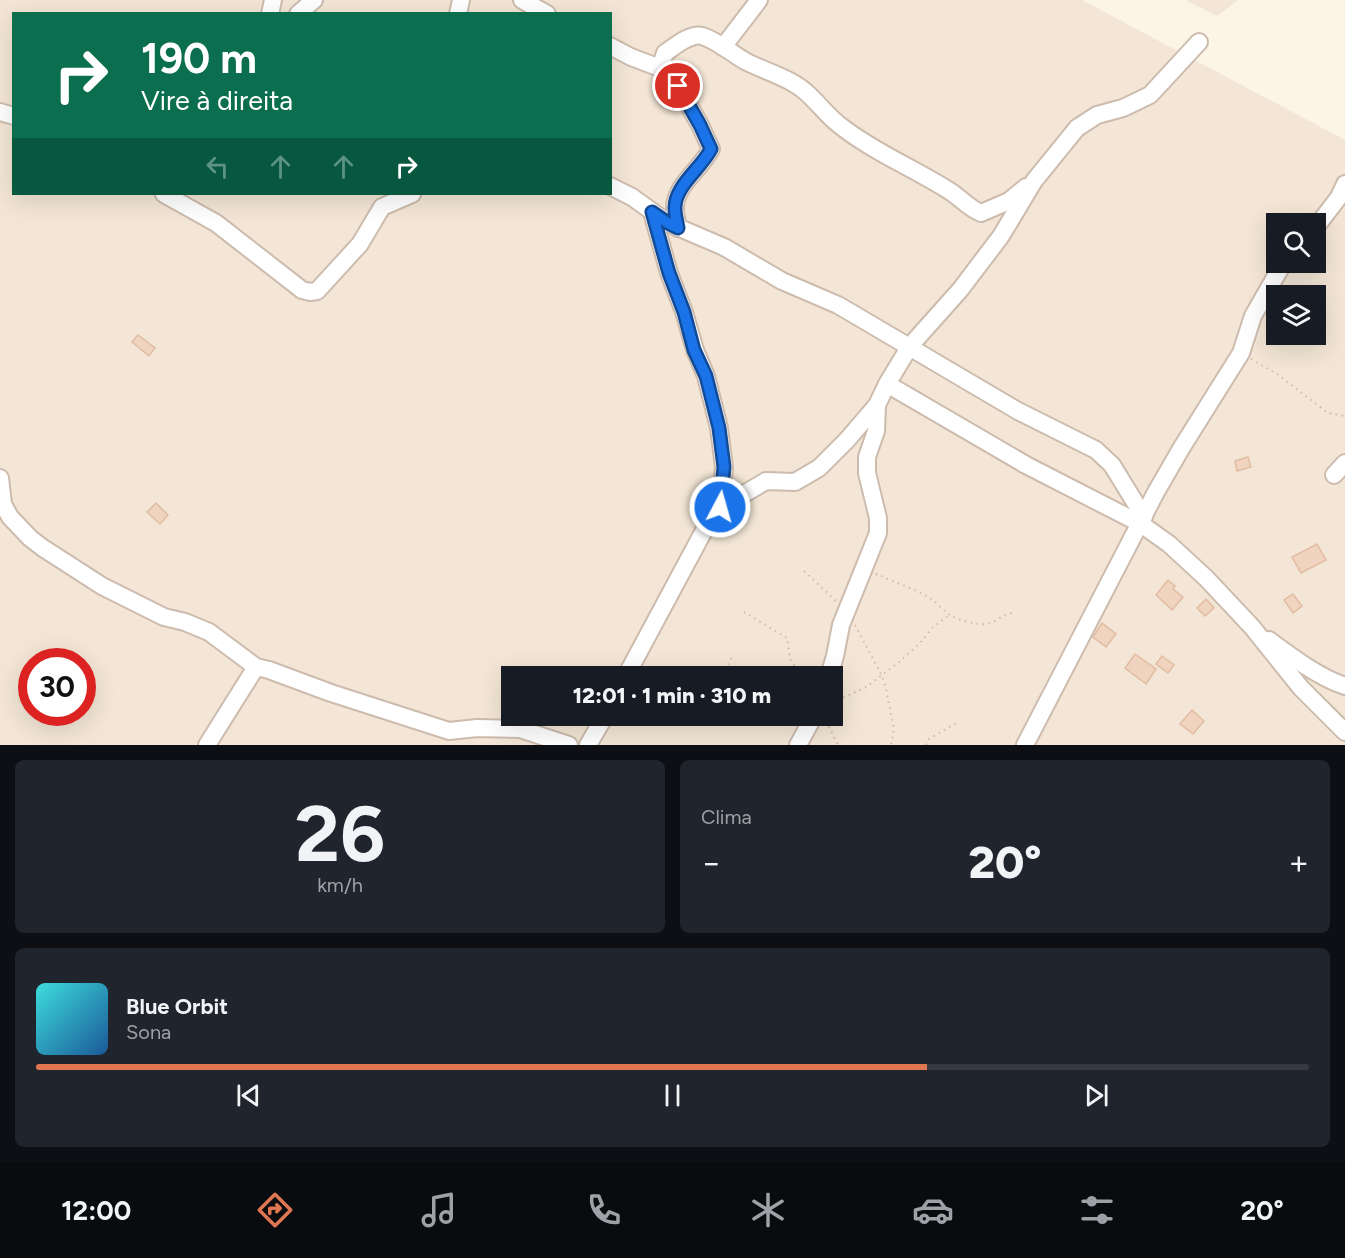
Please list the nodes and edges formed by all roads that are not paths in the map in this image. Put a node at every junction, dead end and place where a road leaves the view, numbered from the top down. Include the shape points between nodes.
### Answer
1 (314, 0) edge
2 (759, 0) edge
3 (527, 4) edge
4 (300, 12) edge
5 (544, 12) edge
6 (1199, 42) dead end
7 (723, 46) junction
8 (612, 47) edge
9 (660, 68) junction
10 (1034, 181) junction
11 (1345, 184) edge
12 (612, 187) edge
13 (166, 195) edge
14 (409, 195) edge
15 (652, 212) junction
16 (1326, 213) edge
17 (678, 228) junction
18 (1278, 273) edge
19 (910, 346) junction
20 (887, 384) junction
21 (877, 405) junction
22 (0, 478) edge
23 (720, 507) junction
24 (1142, 521) junction
25 (1252, 627) junction
26 (631, 666) edge
27 (832, 666) edge
28 (256, 667) junction
29 (1345, 686) edge
30 (599, 726) edge
31 (805, 726) edge
32 (1345, 732) edge
33 (207, 745) edge
34 (569, 745) edge
35 (588, 745) edge
36 (798, 745) edge
37 (1026, 745) edge

1 - 4 street
2 - 7 street
3 - 5 street
6 - 10 street via 1150,95 1097,115 1077,128
7 - 9 street via 700,36 691,38 665,53
7 - 10 street via 809,94 842,128 950,191 971,209 981,213 1009,201
8 - 9 street
9 - 17 street via 688,101 711,149 681,189 674,207
10 - 19 street via 1001,236
11 - 16 street
12 - 15 street
13 - 14 street via 216,224 302,290 310,292 317,291 331,278 360,244 382,207
15 - 17 street
15 - 23 street via 719,428 724,467
17 - 19 street via 724,247
18 - 24 street via 1254,316 1241,353 1182,447
19 - 20 street
19 - 24 street via 1018,411 1096,450 1112,465
20 - 21 street
20 - 24 street via 1026,465
21 - 23 street via 808,476 795,482 766,480
21 - 27 street via 867,473 878,533 841,625
22 - 28 street via 3,504 10,517 36,543 102,586 164,617 209,632
23 - 26 street
24 - 25 street via 1206,578
24 - 37 street
25 - 29 street via 1293,657
25 - 32 street via 1301,688
28 - 33 street
28 - 34 street via 449,731 520,729
30 - 35 street
31 - 36 street

